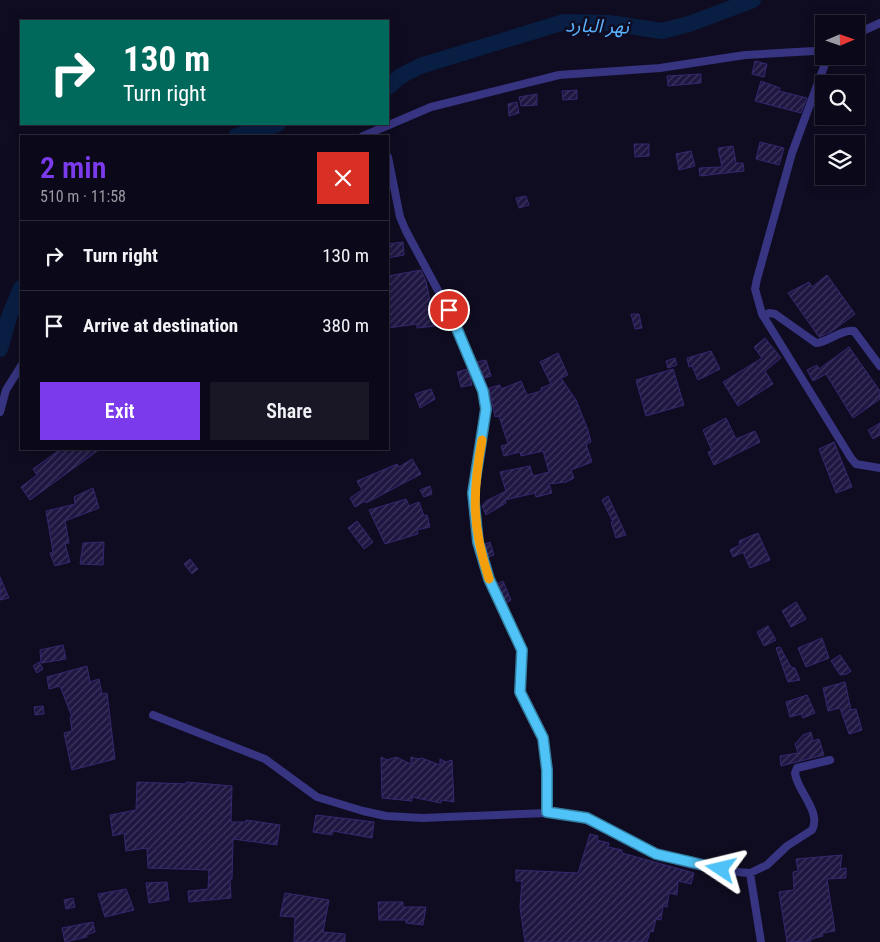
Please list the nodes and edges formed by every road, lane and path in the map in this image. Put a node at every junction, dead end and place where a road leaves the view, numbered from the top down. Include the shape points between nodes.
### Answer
1 (880, 24) edge
2 (865, 30) edge
3 (815, 51) edge
4 (825, 65) edge
5 (382, 128) junction
6 (365, 135) edge
7 (383, 135) edge
8 (389, 162) edge
9 (763, 316) junction
10 (880, 366) edge
11 (20, 368) edge
12 (0, 412) edge
13 (880, 468) edge
14 (153, 715) dead end
15 (830, 760) dead end
16 (547, 812) junction
17 (750, 873) junction
18 (761, 942) edge

1 - 2 street
3 - 5 street via 745,55 660,68 559,75 431,107
4 - 9 street via 792,153 757,279 755,288
5 - 6 street
5 - 7 street
8 - 16 street via 406,232 456,324 483,391 486,409 473,493 478,542 489,579 522,650 520,692 543,738
9 - 10 street via 775,314 816,343 848,330 854,331
9 - 13 street via 856,464
11 - 12 street via 6,390
14 - 16 street via 265,759 318,797 363,811 422,818
15 - 17 street via 801,766 795,773 813,814 812,830 766,865
16 - 17 street via 587,818 656,854 702,866
17 - 18 street

